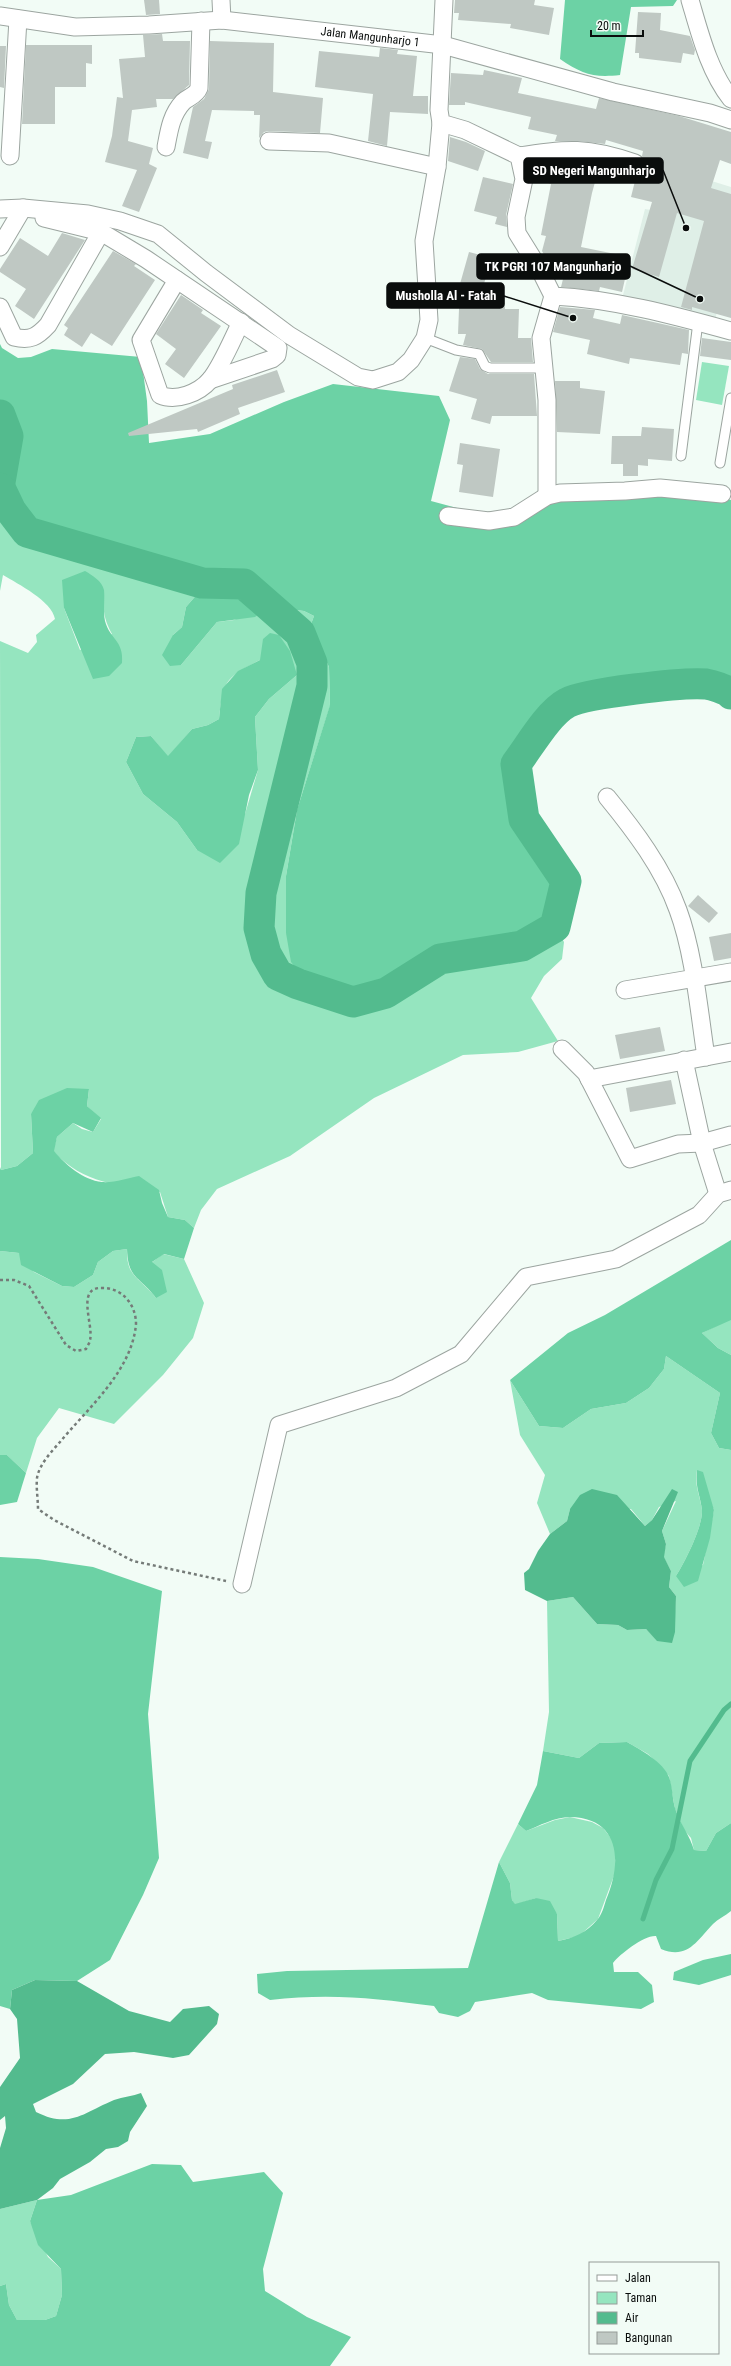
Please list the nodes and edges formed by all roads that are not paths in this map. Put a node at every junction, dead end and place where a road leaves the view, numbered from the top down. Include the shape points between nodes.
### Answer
1 (221, 0) edge
2 (444, 0) edge
3 (690, 0) edge
4 (0, 16) edge
5 (18, 19) junction
6 (222, 20) junction
7 (201, 21) junction
8 (443, 45) junction
9 (731, 99) edge
10 (731, 120) edge
11 (442, 123) junction
12 (269, 141) dead end
13 (166, 147) dead end
14 (10, 156) dead end
15 (519, 156) junction
16 (635, 163) dead end
17 (436, 167) junction
18 (0, 209) edge
19 (22, 210) junction
20 (101, 232) junction
21 (0, 246) edge
22 (177, 280) junction
23 (553, 296) junction
24 (0, 307) edge
25 (241, 322) junction
26 (698, 322) junction
27 (731, 331) edge
28 (425, 338) junction
29 (545, 368) junction
30 (210, 380) junction
31 (731, 398) edge
32 (681, 456) dead end
33 (720, 463) dead end
34 (722, 494) dead end
35 (547, 496) junction
36 (448, 516) dead end
37 (607, 796) dead end
38 (731, 972) edge
39 (693, 979) junction
40 (625, 990) dead end
41 (562, 1049) dead end
42 (731, 1052) edge
43 (706, 1057) junction
44 (684, 1060) junction
45 (589, 1079) junction
46 (731, 1135) edge
47 (702, 1143) junction
48 (725, 1192) edge
49 (242, 1584) road end

1 - 6 street
2 - 8 street
3 - 9 street via 701,38 719,84
4 - 5 street, Jalan Mangunharjo 1
5 - 7 street, Jalan Mangunharjo 1 via 75,27 148,26
5 - 14 street
6 - 7 street, Jalan Mangunharjo 1
6 - 8 street, Jalan Mangunharjo 1
7 - 13 street via 199,88 197,93 184,100 175,112
8 - 10 street, Jalan Mangunharjo 1 via 613,92
8 - 11 street via 439,110
11 - 15 street via 465,130
11 - 17 street
12 - 17 street via 328,143
15 - 16 street via 560,149 587,150
15 - 23 street via 524,179 516,217 517,234
17 - 28 street via 424,241 429,320
18 - 19 street
19 - 20 street
19 - 21 street
19 - 28 street via 88,214 120,221 158,234 289,335 358,377 372,380 398,372 411,360
20 - 22 street
20 - 24 street via 48,325 38,336 26,340 14,337
22 - 25 street
22 - 30 street via 141,340 142,344 160,395 184,398
23 - 26 street via 634,307
23 - 29 street via 541,338
25 - 30 street
25 - 30 street via 278,348 279,352 272,359
26 - 27 street
26 - 32 lane
28 - 29 lane via 456,350 479,354 485,366 490,368
29 - 35 street
31 - 33 lane
34 - 35 street via 660,488 560,493
35 - 36 street via 514,517 489,521
37 - 39 street via 638,836 678,910
38 - 39 street
39 - 40 street
39 - 43 street
41 - 45 street
42 - 43 street
43 - 44 street
44 - 45 street
44 - 47 street
45 - 47 street via 630,1159 678,1144
46 - 47 street
47 - 48 street
48 - 49 street via 699,1215 616,1259 526,1277 461,1354 396,1388 279,1425

